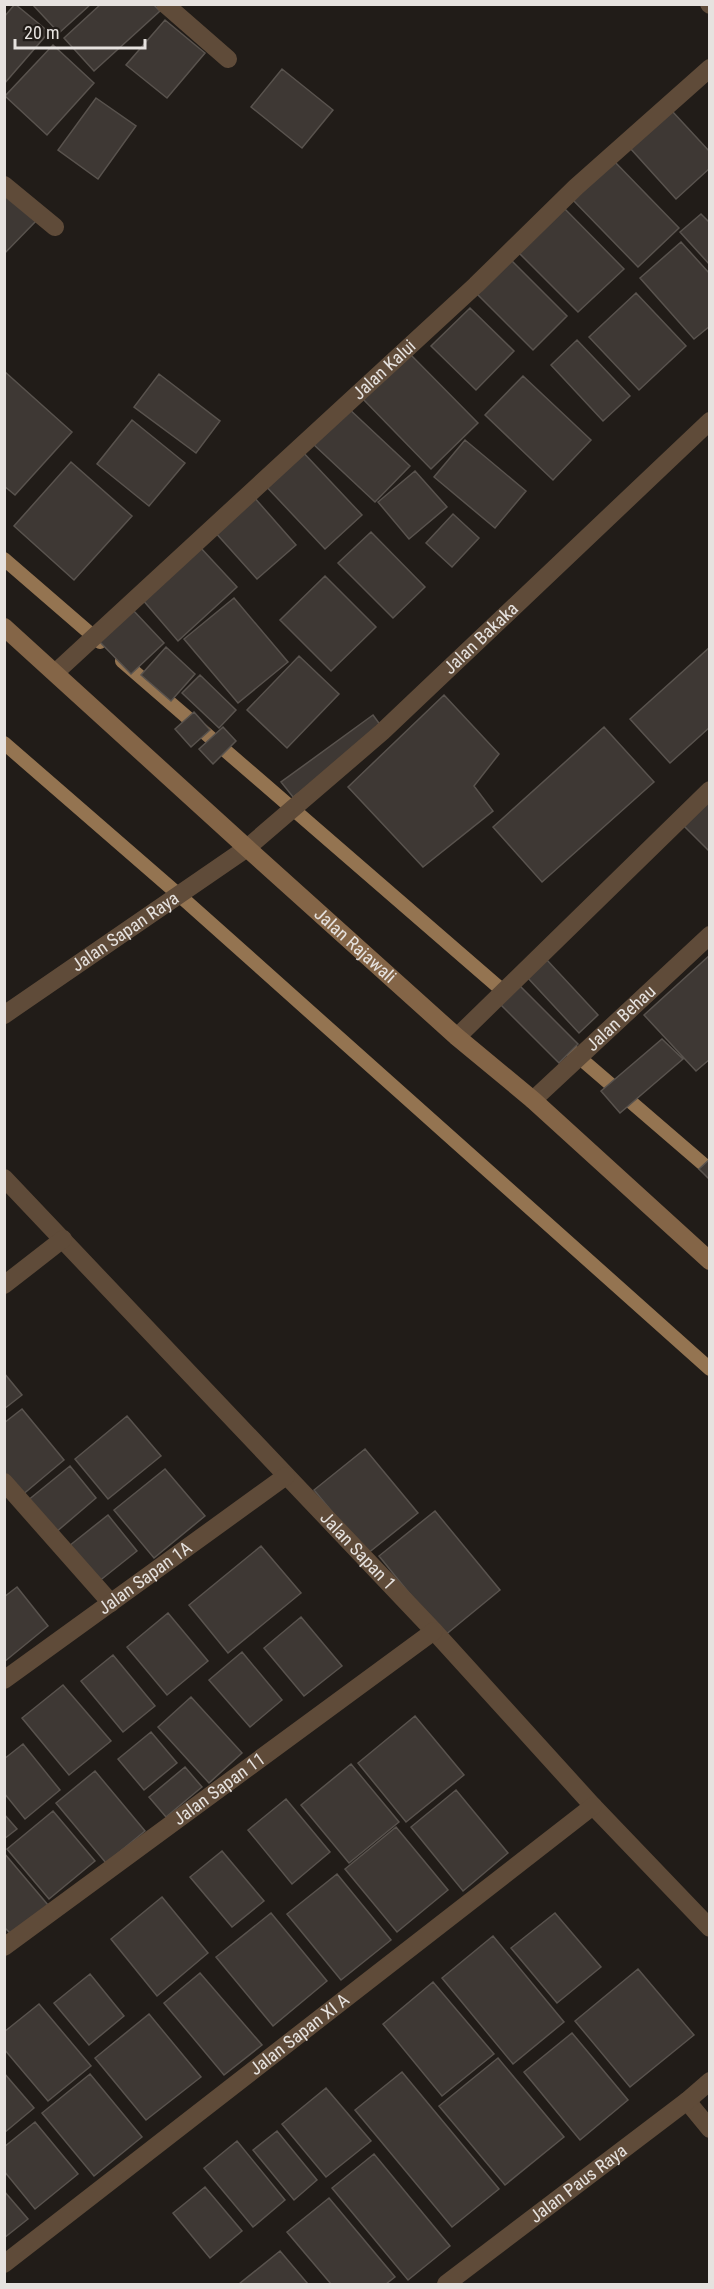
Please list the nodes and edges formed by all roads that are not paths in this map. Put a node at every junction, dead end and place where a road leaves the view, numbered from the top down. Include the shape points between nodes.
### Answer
1 (165, 4) edge
2 (228, 59) dead end
3 (710, 68) edge
4 (4, 185) edge
5 (54, 227) dead end
6 (710, 421) edge
7 (4, 627) edge
8 (56, 672) junction
9 (710, 790) edge
10 (247, 848) junction
11 (710, 935) edge
12 (4, 1015) edge
13 (457, 1037) junction
14 (532, 1100) junction
15 (4, 1178) edge
16 (63, 1239) junction
17 (710, 1261) edge
18 (4, 1285) edge
19 (286, 1476) junction
20 (4, 1482) edge
21 (111, 1603) junction
22 (434, 1631) junction
23 (4, 1680) edge
24 (593, 1806) junction
25 (710, 1928) edge
26 (4, 1947) edge
27 (710, 2081) edge
28 (687, 2101) junction
29 (710, 2128) edge
30 (4, 2264) edge
31 (446, 2284) edge

1 - 2 street
3 - 8 street, Jalan Kalui via 576,187 476,285
4 - 5 street
6 - 10 street, Jalan Bakaka via 382,732
7 - 8 main road, Jalan Rajawali
8 - 10 main road, Jalan Rajawali
9 - 13 street
10 - 12 street, Jalan Sapan Raya
10 - 13 main road, Jalan Rajawali
11 - 14 street, Jalan Behau
13 - 14 main road, Jalan Rajawali
14 - 17 main road, Jalan Rajawali
15 - 16 street, Jalan Sapan 1
16 - 18 street
16 - 19 street, Jalan Sapan 1
19 - 21 street, Jalan Sapan 1A
19 - 22 street, Jalan Sapan 1
20 - 21 street
21 - 23 street, Jalan Sapan 1A
22 - 24 street, Jalan Sapan 1
22 - 26 street, Jalan Sapan 11
24 - 25 street, Jalan Sapan 1
24 - 30 street, Jalan Sapan XI A
27 - 28 street, Jalan Paus Raya
28 - 29 street
28 - 31 street, Jalan Paus Raya

